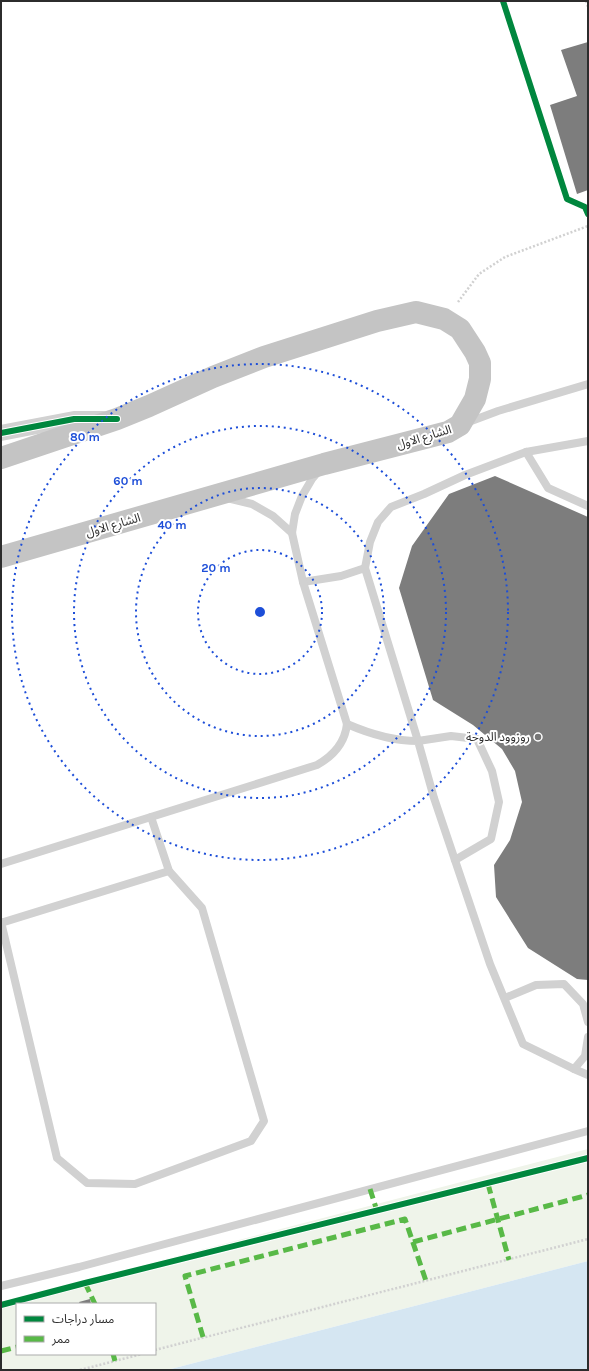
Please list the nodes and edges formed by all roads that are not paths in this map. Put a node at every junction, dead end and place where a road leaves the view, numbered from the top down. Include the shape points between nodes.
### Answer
1 (588, 384) edge
2 (117, 419) junction
3 (460, 425) junction
4 (1, 433) edge
5 (588, 441) edge
6 (526, 452) junction
7 (1, 458) edge
8 (324, 464) junction
9 (203, 498) junction
10 (588, 506) edge
11 (292, 533) junction
12 (6, 554) edge
13 (365, 568) junction
14 (303, 582) junction
15 (347, 724) junction
16 (418, 741) junction
17 (151, 817) junction
18 (455, 860) junction
19 (1, 864) edge
20 (169, 871) junction
21 (1, 923) edge
22 (504, 998) junction
23 (588, 1022) edge
24 (588, 1037) edge
25 (574, 1069) junction
26 (588, 1075) edge
27 (588, 1131) edge
28 (1, 1286) edge

1 - 3 lane
2 - 3 main road, الشارع الاول via 264,357 377,321 416,312 444,319 460,329 476,352 480,363 480,379 475,399
2 - 4 street via 74,419
2 - 7 main road, الشارع الاول
3 - 8 main road, الشارع الاول via 448,432
5 - 6 lane
6 - 10 lane via 548,488
6 - 13 lane via 391,507 378,522 370,542
8 - 9 main road, الشارع الاول
8 - 11 lane via 302,496 295,514
9 - 11 lane via 228,498 252,504 273,516
9 - 12 main road, الشارع الاول
11 - 14 lane
13 - 14 lane via 341,576
13 - 16 lane
14 - 15 lane
15 - 16 lane via 378,736
15 - 17 lane via 342,742 327,760
16 - 18 lane
16 - 18 lane via 451,736 477,739 492,771 499,802 491,839
17 - 19 lane
17 - 20 lane
18 - 22 lane
20 - 21 lane
20 - 21 lane via 202,908 264,1121 251,1141 135,1184 87,1183 57,1158
22 - 23 lane via 536,984 564,984 583,1004
22 - 25 lane via 523,1044
24 - 25 lane via 585,1056
25 - 26 lane
27 - 28 lane

